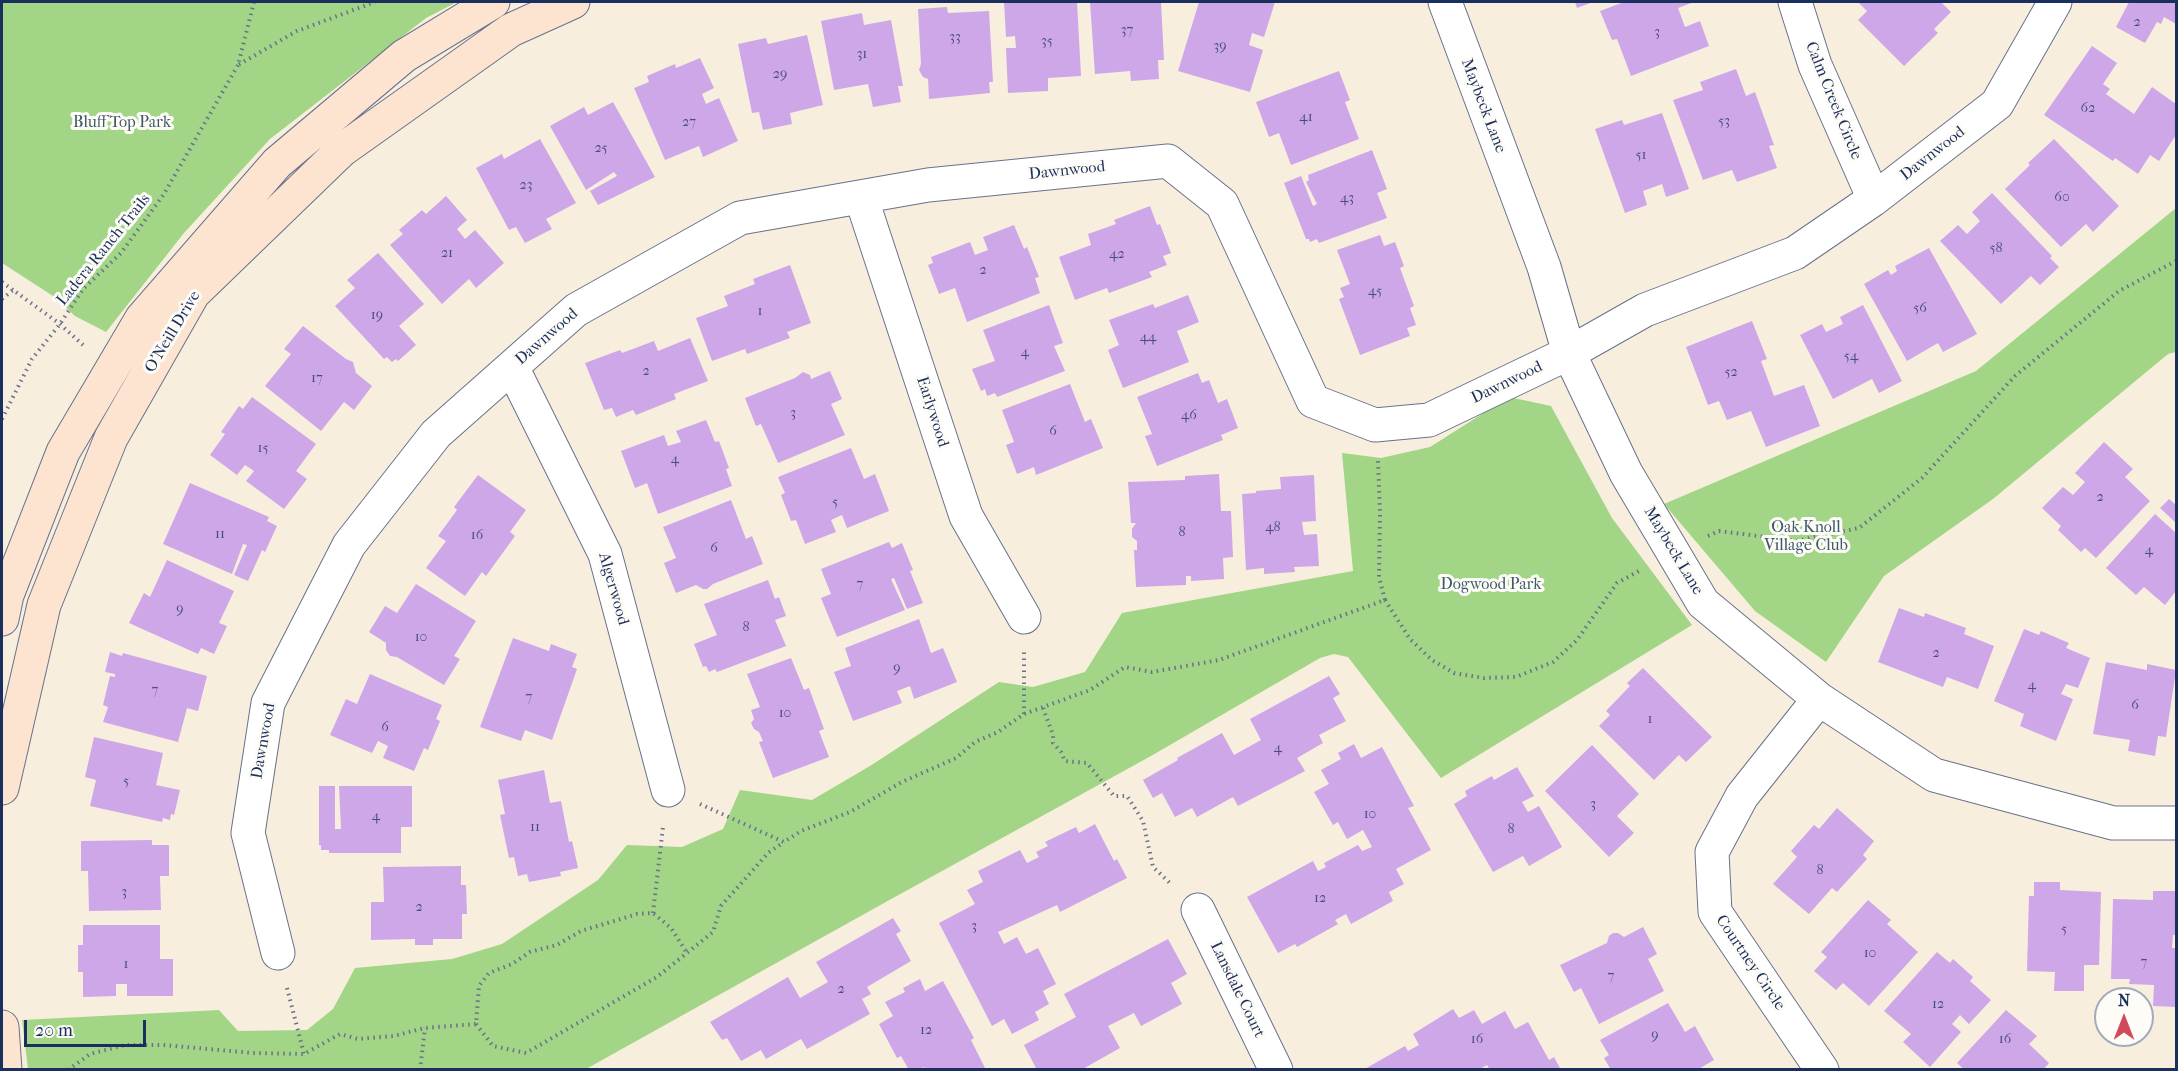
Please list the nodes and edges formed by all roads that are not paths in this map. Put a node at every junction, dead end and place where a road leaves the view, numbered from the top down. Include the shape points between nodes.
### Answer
1 (493, 2) edge
2 (573, 2) edge
3 (1445, 2) edge
4 (1795, 2) edge
5 (2055, 2) edge
6 (861, 197) junction
7 (1874, 199) junction
8 (1569, 353) junction
9 (512, 367) junction
10 (1024, 617) road end
11 (2, 619) edge
12 (1819, 699) junction
13 (2, 788) edge
14 (668, 790) road end
15 (2176, 823) edge
16 (1198, 910) road end
17 (278, 953) road end
18 (2, 1027) edge
19 (5, 1070) edge
20 (1276, 1070) edge
21 (1822, 1070) edge

1 - 11 main road, O'Neill Drive via 405,56 277,163 142,318 63,452 7,595
2 - 13 main road, O'Neill Drive via 511,30 342,150 193,294 111,438 44,605
3 - 8 street, Maybeck Lane via 1544,267
4 - 7 street, Calm Creek Circle via 1815,65
5 - 7 street, Dawnwood via 1997,104
6 - 8 street, Dawnwood via 928,185 1168,162 1222,204 1313,401 1376,425 1429,420
6 - 9 street, Dawnwood via 740,219 576,310
6 - 10 street, Earlywood via 966,516
7 - 8 street, Dawnwood via 1795,253 1645,310
8 - 12 street, Maybeck Lane via 1626,473 1703,603
9 - 14 street, Algerwood via 605,554
9 - 17 street, Dawnwood via 436,434 350,545 268,703 248,833
12 - 15 street, Maybeck Lane via 1934,775 2113,823
12 - 21 street, Courtney Circle via 1742,796 1712,852 1715,912
16 - 20 street, Lansdale Court
18 - 19 main road

